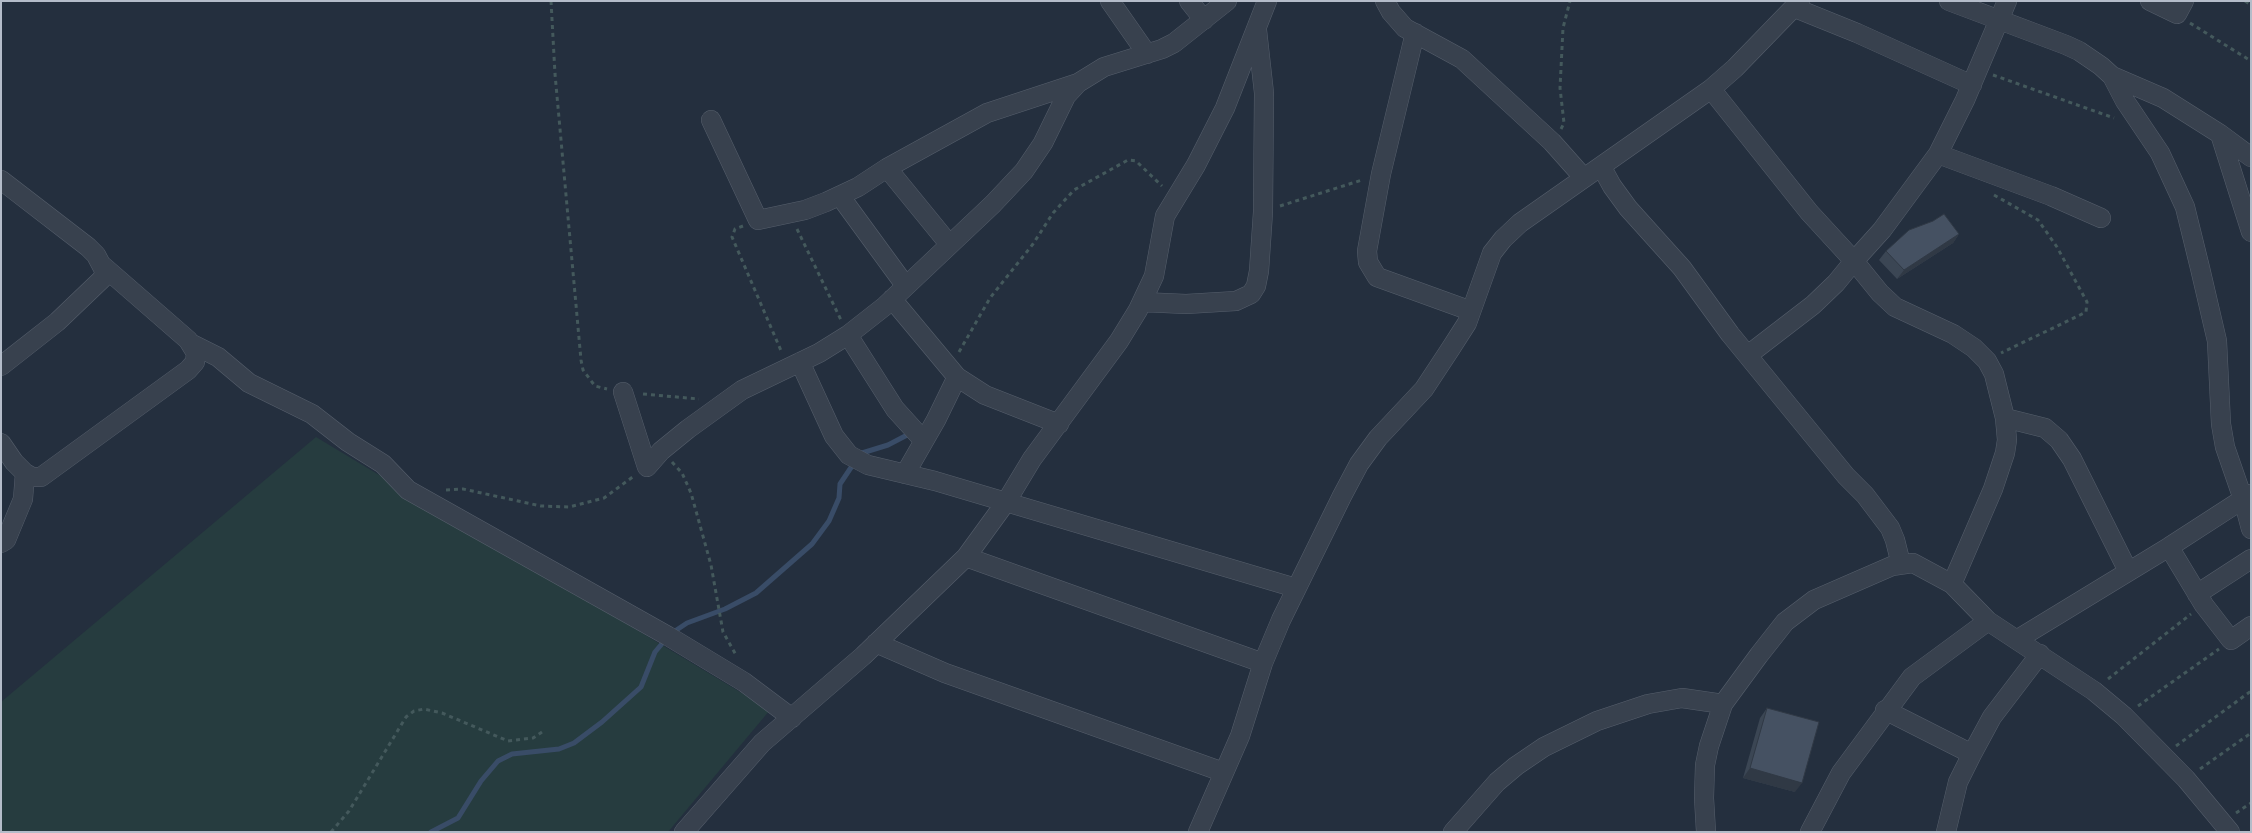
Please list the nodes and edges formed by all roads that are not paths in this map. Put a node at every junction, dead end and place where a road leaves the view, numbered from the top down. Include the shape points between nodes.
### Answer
1 (1110, 1) edge
2 (1189, 1) edge
3 (1227, 1) edge
4 (1267, 1) edge
5 (1385, 1) edge
6 (1949, 1) edge
7 (2007, 1) edge
8 (2150, 1) edge
9 (1797, 5) edge
10 (2181, 8) edge
11 (1204, 20) junction
12 (1999, 20) junction
13 (1257, 28) junction
14 (1414, 33) junction
15 (1147, 54) junction
16 (2112, 76) junction
17 (1975, 77) junction
18 (1078, 83) junction
19 (1710, 89) junction
20 (711, 120) dead end
21 (2220, 134) junction
22 (1938, 154) junction
23 (2251, 157) edge
24 (1601, 166) junction
25 (886, 168) junction
26 (1584, 178) junction
27 (1, 180) edge
28 (840, 196) junction
29 (2101, 218) dead end
30 (2251, 232) edge
31 (949, 244) junction
32 (1854, 261) junction
33 (103, 266) junction
34 (905, 285) junction
35 (892, 299) junction
36 (1142, 302) junction
37 (1471, 311) junction
38 (848, 335) junction
39 (192, 344) junction
40 (1748, 355) junction
41 (794, 365) junction
42 (1, 366) edge
43 (955, 374) junction
44 (622, 392) road end
45 (2005, 418) junction
46 (1059, 424) junction
47 (924, 441) junction
48 (1, 443) edge
49 (25, 473) junction
50 (905, 474) junction
51 (2247, 496) edge
52 (1006, 502) junction
53 (2251, 529) edge
54 (1, 543) edge
55 (2169, 547) junction
56 (966, 557) junction
57 (2251, 560) edge
58 (1901, 564) junction
59 (2128, 571) junction
60 (1952, 584) junction
61 (1296, 588) junction
62 (2200, 600) junction
63 (1988, 621) junction
64 (2251, 626) edge
65 (2018, 640) junction
66 (876, 643) junction
67 (2040, 654) junction
68 (1263, 663) junction
69 (1723, 704) junction
70 (1885, 710) junction
71 (792, 718) junction
72 (1972, 754) junction
73 (1223, 772) junction
74 (690, 830) edge
75 (1198, 832) edge
76 (1453, 832) edge
77 (1706, 832) edge
78 (1810, 832) edge
79 (1946, 832) edge
80 (2230, 832) edge

1 - 15 street
2 - 11 street
3 - 11 street
4 - 13 street
5 - 14 street via 1398,22
6 - 12 street
7 - 12 street
8 - 10 street
9 - 17 street via 1857,33
9 - 19 street
11 - 15 street via 1174,43
12 - 16 street via 2079,51
12 - 17 street
13 - 36 street via 1224,108 1196,165 1165,216 1154,276
13 - 36 street via 1264,93 1263,212 1260,271 1256,286 1251,294 1236,301
14 - 26 street via 1462,60 1552,142
14 - 37 street via 1367,250 1371,270 1390,283
15 - 18 street via 1104,67
16 - 21 street via 2163,98
16 - 51 street via 2160,153 2185,207 2217,341 2224,446
17 - 22 street
18 - 25 street via 987,113
18 - 31 street via 1066,96 1043,143 1024,171
19 - 24 street
19 - 32 street
20 - 28 street via 758,220 816,206
21 - 23 street
21 - 30 street
22 - 29 street
22 - 32 street via 1882,230
24 - 26 street
24 - 40 street via 1628,208 1682,268
25 - 28 street
25 - 31 street
26 - 37 street via 1502,239 1492,252
27 - 33 street via 88,247
28 - 34 street
31 - 34 street
32 - 40 street via 1813,305
32 - 45 street via 1895,307 1953,334 1987,361 1994,374
33 - 39 street
33 - 42 street via 102,279 57,322
34 - 35 street
35 - 38 street
35 - 43 street
36 - 46 street via 1119,341 1092,374
37 - 61 street via 1424,388 1359,464
38 - 41 street
38 - 47 street via 895,409
39 - 49 street via 196,359 188,370 41,477
39 - 71 street via 218,357 249,383 312,414 383,464 408,490 668,636 744,682
40 - 58 street via 1890,528
41 - 44 street via 724,402 661,451 646,467
41 - 50 street via 834,436 849,455 868,465
43 - 46 street via 985,395
43 - 47 street
45 - 59 street via 2045,428 2059,440 2072,459
45 - 60 street via 2007,440 2002,466
46 - 52 street via 1032,459
47 - 50 street
48 - 49 street
49 - 54 street via 23,499 6,540
50 - 52 street
51 - 53 street
51 - 55 street
52 - 56 street
52 - 61 street
55 - 59 street
55 - 62 street
56 - 66 street
56 - 68 street
57 - 62 street
58 - 60 street via 1913,563
58 - 69 street via 1814,600 1796,612
59 - 65 street
60 - 63 street
61 - 68 street
62 - 64 street via 2231,640
63 - 65 street
63 - 70 street via 1912,676
65 - 67 street
66 - 71 street
66 - 73 street via 945,674
67 - 72 street via 1992,717
67 - 80 street via 2124,716 2164,755
68 - 73 street via 1240,736
69 - 76 street via 1682,698 1648,704 1597,721 1516,766 1497,782
69 - 77 street via 1705,765
70 - 72 street
70 - 78 street via 1841,773
71 - 74 street via 762,743
72 - 79 street via 1958,782
73 - 75 street

